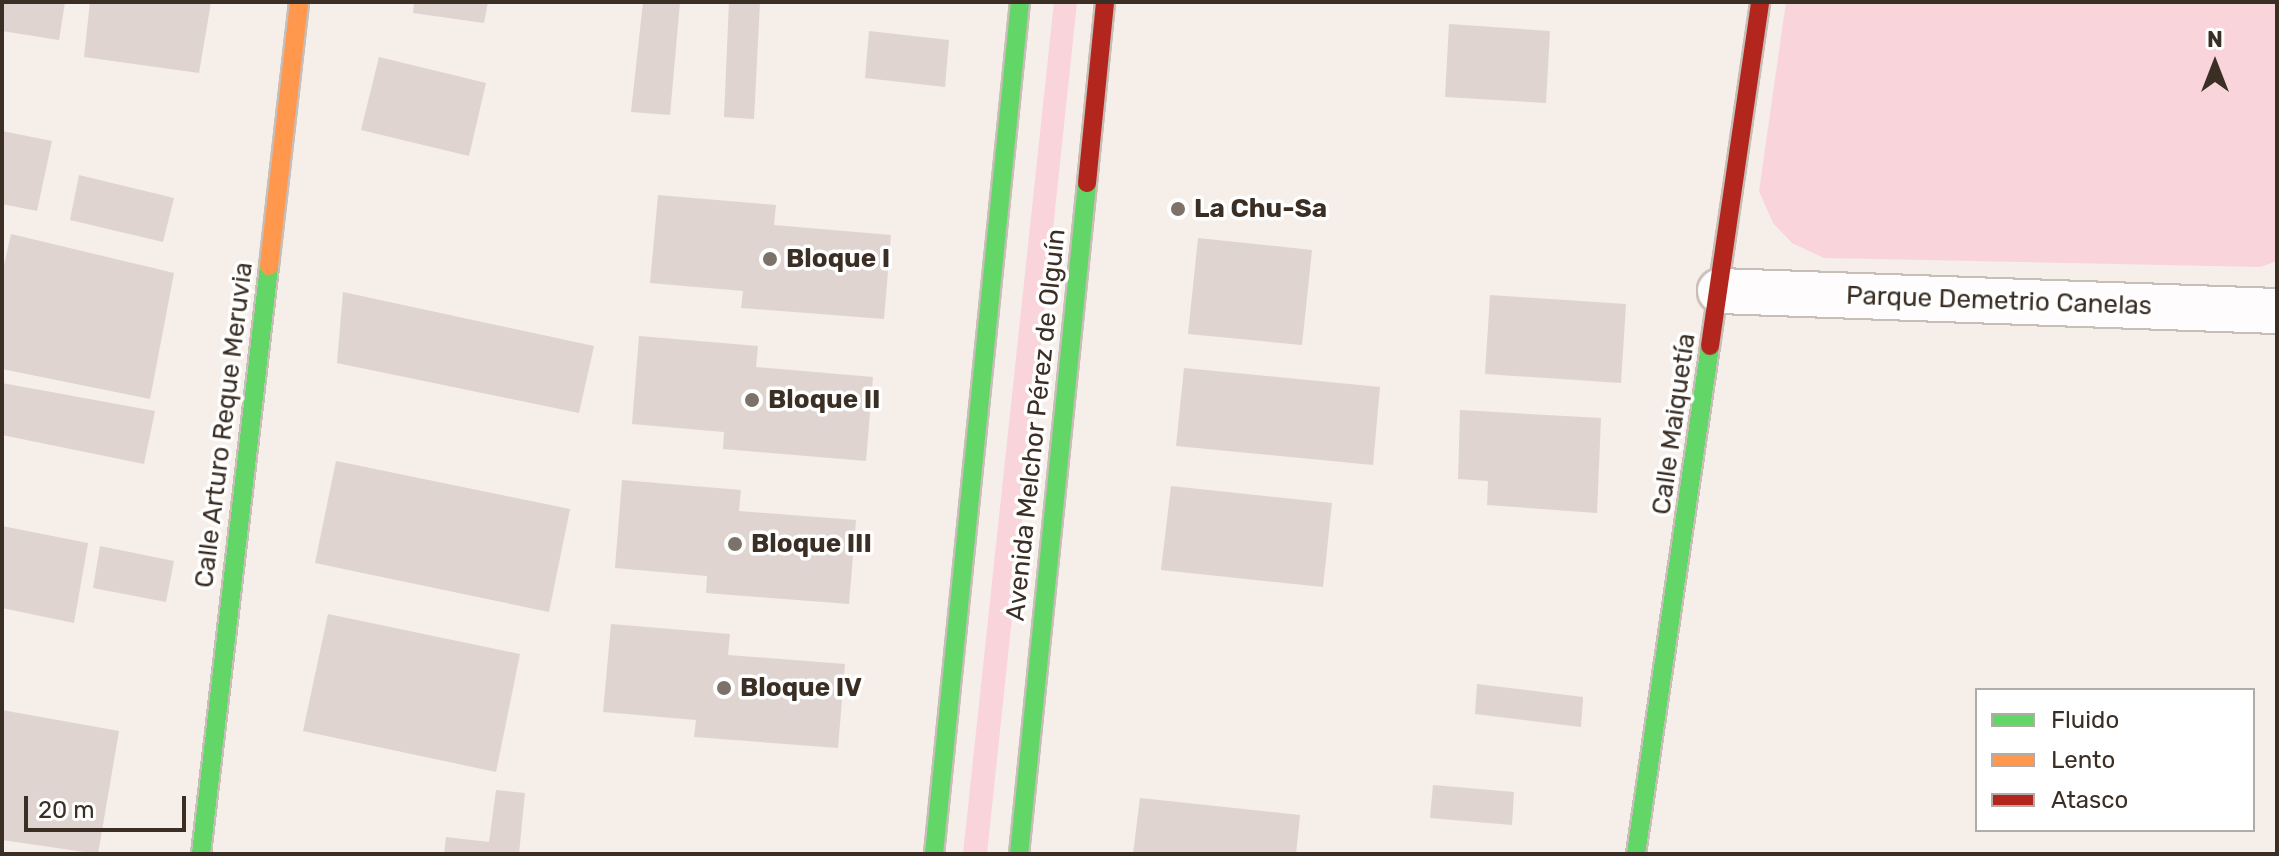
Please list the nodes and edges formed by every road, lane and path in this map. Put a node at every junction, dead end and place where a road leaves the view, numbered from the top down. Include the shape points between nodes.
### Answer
1 (299, 2) edge
2 (1020, 2) edge
3 (1105, 2) edge
4 (1760, 2) edge
5 (1720, 291) junction
6 (2277, 311) edge
7 (201, 854) edge
8 (934, 854) edge
9 (1019, 854) edge
10 (1636, 854) edge

1 - 7 main road, Calle Arturo Reque Meruvia
2 - 8 main road
3 - 9 main road, Avenida Melchor Pérez de Olguín
4 - 5 main road, Calle Maiquetía
5 - 6 street, Parque Demetrio Canelas
5 - 10 main road, Calle Maiquetía

